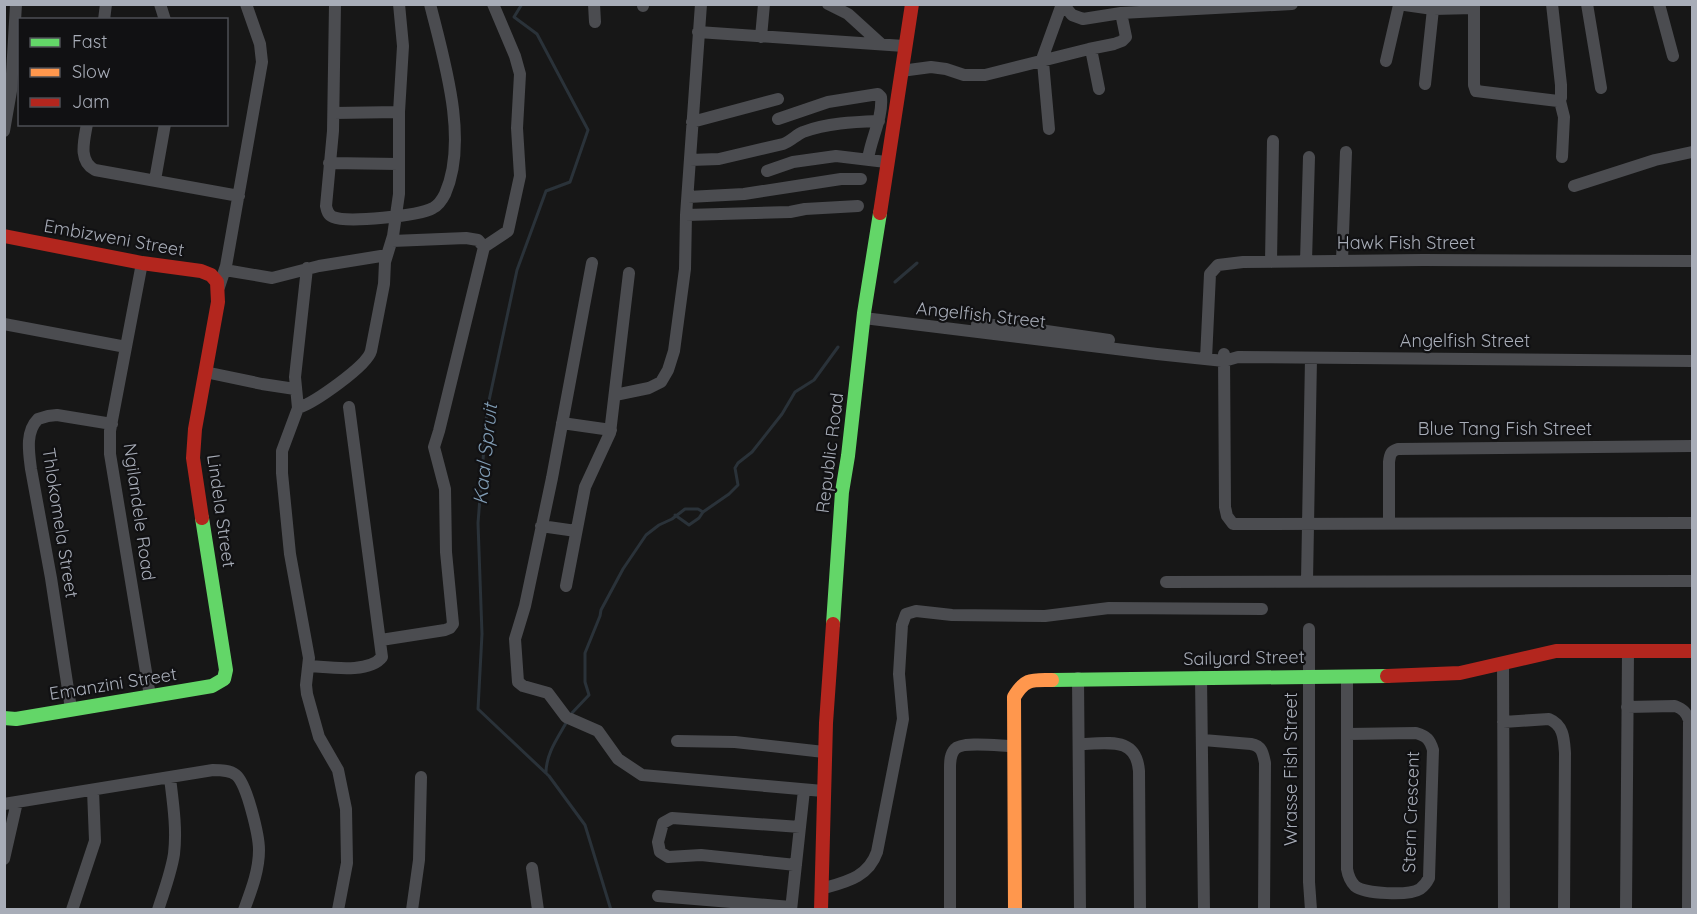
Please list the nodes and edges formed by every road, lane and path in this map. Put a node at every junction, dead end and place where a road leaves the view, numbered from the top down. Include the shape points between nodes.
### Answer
1 (16, 4) edge
2 (246, 4) edge
3 (335, 4) edge
4 (399, 4) edge
5 (430, 4) edge
6 (493, 4) edge
7 (594, 4) edge
8 (701, 4) edge
9 (764, 4) edge
10 (828, 4) edge
11 (912, 4) edge
12 (1063, 4) edge
13 (1292, 4) edge
14 (1552, 4) edge
15 (1587, 4) edge
16 (1659, 4) edge
17 (1399, 5) edge
18 (1474, 6) edge
19 (1432, 9) junction
20 (1121, 13) junction
21 (595, 22) dead end
22 (698, 32) junction
23 (761, 37) junction
24 (881, 44) junction
25 (904, 46) junction
26 (1091, 49) junction
27 (1673, 56) dead end
28 (1386, 61) dead end
29 (1042, 62) junction
30 (901, 72) junction
31 (1425, 84) dead end
32 (1601, 88) dead end
33 (1099, 89) dead end
34 (778, 99) dead end
35 (1560, 101) junction
36 (399, 112) junction
37 (334, 113) junction
38 (778, 119) dead end
39 (879, 121) junction
40 (693, 122) junction
41 (87, 126) edge
42 (165, 126) edge
43 (1049, 129) dead end
44 (4, 131) edge
45 (1273, 141) dead end
46 (1346, 152) dead end
47 (1692, 152) edge
48 (1309, 157) dead end
49 (1562, 157) dead end
50 (868, 159) junction
51 (690, 160) junction
52 (886, 162) junction
53 (329, 163) junction
54 (399, 164) junction
55 (767, 171) dead end
56 (861, 179) dead end
57 (155, 180) junction
58 (1574, 186) dead end
59 (239, 196) junction
60 (688, 197) junction
61 (858, 206) dead end
62 (686, 215) junction
63 (396, 218) junction
64 (4, 236) edge
65 (392, 241) junction
66 (484, 247) junction
67 (387, 255) junction
68 (1306, 261) junction
69 (1342, 261) junction
70 (1692, 261) edge
71 (1271, 262) junction
72 (142, 263) junction
73 (592, 263) dead end
74 (307, 268) junction
75 (629, 273) dead end
76 (220, 278) junction
77 (864, 316) junction
78 (4, 324) edge
79 (126, 347) junction
80 (1206, 356) junction
81 (1224, 357) junction
82 (1311, 358) junction
83 (1692, 361) edge
84 (206, 372) junction
85 (295, 388) junction
86 (615, 395) junction
87 (349, 407) dead end
88 (298, 408) junction
89 (562, 423) junction
90 (112, 424) junction
91 (611, 430) junction
92 (1692, 446) edge
93 (1692, 523) edge
94 (1389, 524) junction
95 (1306, 525) junction
96 (541, 526) junction
97 (576, 531) junction
98 (1306, 581) junction
99 (1692, 581) edge
100 (1166, 582) dead end
101 (566, 586) dead end
102 (1262, 609) dead end
103 (1310, 629) dead end
104 (381, 640) junction
105 (1628, 651) junction
106 (1692, 651) edge
107 (1503, 664) junction
108 (309, 666) junction
109 (1309, 676) junction
110 (1201, 677) junction
111 (1347, 677) junction
112 (1078, 678) junction
113 (224, 679) joint
114 (150, 696) junction
115 (1627, 707) junction
116 (71, 709) junction
117 (4, 718) edge
118 (1503, 722) junction
119 (1348, 734) junction
120 (1203, 740) junction
121 (677, 741) dead end
122 (1079, 744) junction
123 (1013, 746) junction
124 (824, 752) junction
125 (421, 777) dead end
126 (170, 778) junction
127 (93, 790) junction
128 (804, 790) junction
129 (823, 791) junction
130 (11, 803) edge
131 (800, 826) junction
132 (4, 859) edge
133 (796, 865) junction
134 (532, 868) dead end
135 (821, 889) junction
136 (658, 896) dead end
137 (791, 908) edge
138 (72, 909) edge
139 (158, 909) edge
140 (244, 909) edge
141 (338, 909) edge
142 (412, 909) edge
143 (538, 909) edge
144 (821, 909) edge
145 (950, 909) edge
146 (1015, 909) edge
147 (1080, 909) edge
148 (1140, 909) edge
149 (1204, 909) edge
150 (1264, 909) edge
151 (1311, 909) edge
152 (1504, 909) edge
153 (1564, 909) edge
154 (1626, 909) edge
155 (1688, 909) edge

1 - 44 street via 11,92
2 - 59 street via 262,56
3 - 37 street
4 - 36 street via 403,46
5 - 63 street via 452,103 454,166 438,205
6 - 66 street via 520,74 520,176 508,231
7 - 21 street
8 - 22 street
9 - 23 street
10 - 24 street via 848,14
11 - 25 street, Republic Road
12 - 20 street via 1079,18
12 - 29 street
13 - 20 street
14 - 35 street
15 - 32 street
16 - 27 street
17 - 19 street
17 - 28 street
18 - 19 street
18 - 35 street via 1476,91
19 - 31 street
20 - 26 street via 1124,40
22 - 23 street
22 - 40 street
23 - 24 street
24 - 25 street
25 - 30 street, Republic Road
26 - 29 street
26 - 33 street
29 - 30 street via 974,76 938,68
29 - 43 street
30 - 52 street, Republic Road
34 - 40 street
35 - 49 street via 1564,117
36 - 37 street
36 - 54 street
37 - 53 street
38 - 39 street via 828,102 877,93 882,99
39 - 50 street
39 - 51 street via 802,132 787,142 719,159
40 - 51 street
41 - 57 street via 83,155 89,166
42 - 57 street
45 - 71 street
46 - 69 street
47 - 58 street
48 - 68 street
50 - 52 street
50 - 55 street via 828,156
51 - 60 street
52 - 77 street, Republic Road
53 - 54 street
53 - 63 street via 326,206 331,216
54 - 63 street
56 - 60 street
57 - 59 street
59 - 76 street
60 - 62 street
61 - 62 street
62 - 86 street via 685,269 668,370 656,385
63 - 65 street
64 - 72 street, Embizweni Street
65 - 66 street via 466,238 478,240
65 - 67 street
66 - 104 street via 434,447 445,489 453,624 445,630
67 - 74 street
67 - 88 street via 369,357 324,394
68 - 69 street, Hawk Fish Street
68 - 71 street, Hawk Fish Street
69 - 70 street, Hawk Fish Street
71 - 80 street, Hawk Fish Street via 1226,263 1212,270
72 - 76 street, Embizweni Street via 201,271
72 - 79 street, Ngilandele Road
73 - 89 street
74 - 76 street via 272,278
74 - 85 street
75 - 86 street
76 - 84 street, Lindela Street
77 - 80 street, Angelfish Street via 1012,326
77 - 124 street, Republic Road via 842,492
78 - 79 street
79 - 90 street, Ngilandele Road
80 - 81 street, Angelfish Street
81 - 82 street, Angelfish Street
81 - 95 street via 1227,516 1233,524
82 - 83 street, Angelfish Street
82 - 95 street
84 - 85 street
84 - 113 street, Lindela Street via 193,458 226,665
85 - 88 street
86 - 91 street
87 - 104 street
88 - 108 street via 282,451 281,467 288,544
89 - 91 street
89 - 96 street
90 - 114 street, Ngilandele Road via 111,465
90 - 116 street, Thlokomela Street via 52,415 38,419 30,431 31,469
91 - 97 street via 585,487
92 - 94 street, Blue Tang Fish Street via 1394,450 1389,462
93 - 94 street
94 - 95 street
95 - 98 street
96 - 97 street
96 - 128 street via 515,639 520,684 548,693 566,717 598,731 618,759 642,775
97 - 101 street
98 - 99 street
98 - 100 street
102 - 135 street via 1109,608 1045,616 916,611 906,614 899,674 903,719 874,863 860,876
103 - 109 street, Wrasse Fish Street
104 - 108 street via 382,657 378,662 357,668
105 - 106 street, Sailyard Street
105 - 107 street, Sailyard Street via 1556,651
105 - 115 street
107 - 111 street, Sailyard Street via 1446,675
107 - 118 street
108 - 141 street via 306,685 310,705 319,738 338,770 346,809 347,863
109 - 110 street, Sailyard Street
109 - 111 street, Sailyard Street
109 - 151 street, Wrasse Fish Street
110 - 112 street, Sailyard Street
110 - 120 street
111 - 119 street, Stern Crescent
112 - 122 street
112 - 123 street, Sailyard Street via 1029,680 1020,687 1014,697
113 - 114 street, Emanzini Street via 212,686
114 - 116 street, Emanzini Street
115 - 154 street
115 - 155 street via 1675,706 1689,720
116 - 117 street, Emanzini Street
118 - 152 street
118 - 153 street via 1549,719 1563,733
119 - 119 street, Stern Crescent via 1349,878 1353,885 1370,892 1419,890 1429,878 1431,741 1416,733
120 - 149 street
120 - 150 street via 1251,744 1262,749
121 - 124 street via 735,742
122 - 147 street
122 - 148 street via 1120,743 1136,755
123 - 145 street via 963,745 951,755
123 - 146 street, Sailyard Street
124 - 129 street, Republic Road
125 - 142 street via 419,860
126 - 127 street
126 - 139 street via 176,838 170,874
126 - 140 street via 229,771 242,783 259,851
127 - 130 street
127 - 138 street via 95,841
128 - 129 street
128 - 131 street
129 - 135 street, Republic Road
130 - 132 street
131 - 133 street
131 - 133 street via 672,818 663,823 658,842 660,852 668,857 701,855
133 - 137 street
134 - 143 street
135 - 144 street, Republic Road
136 - 137 street

